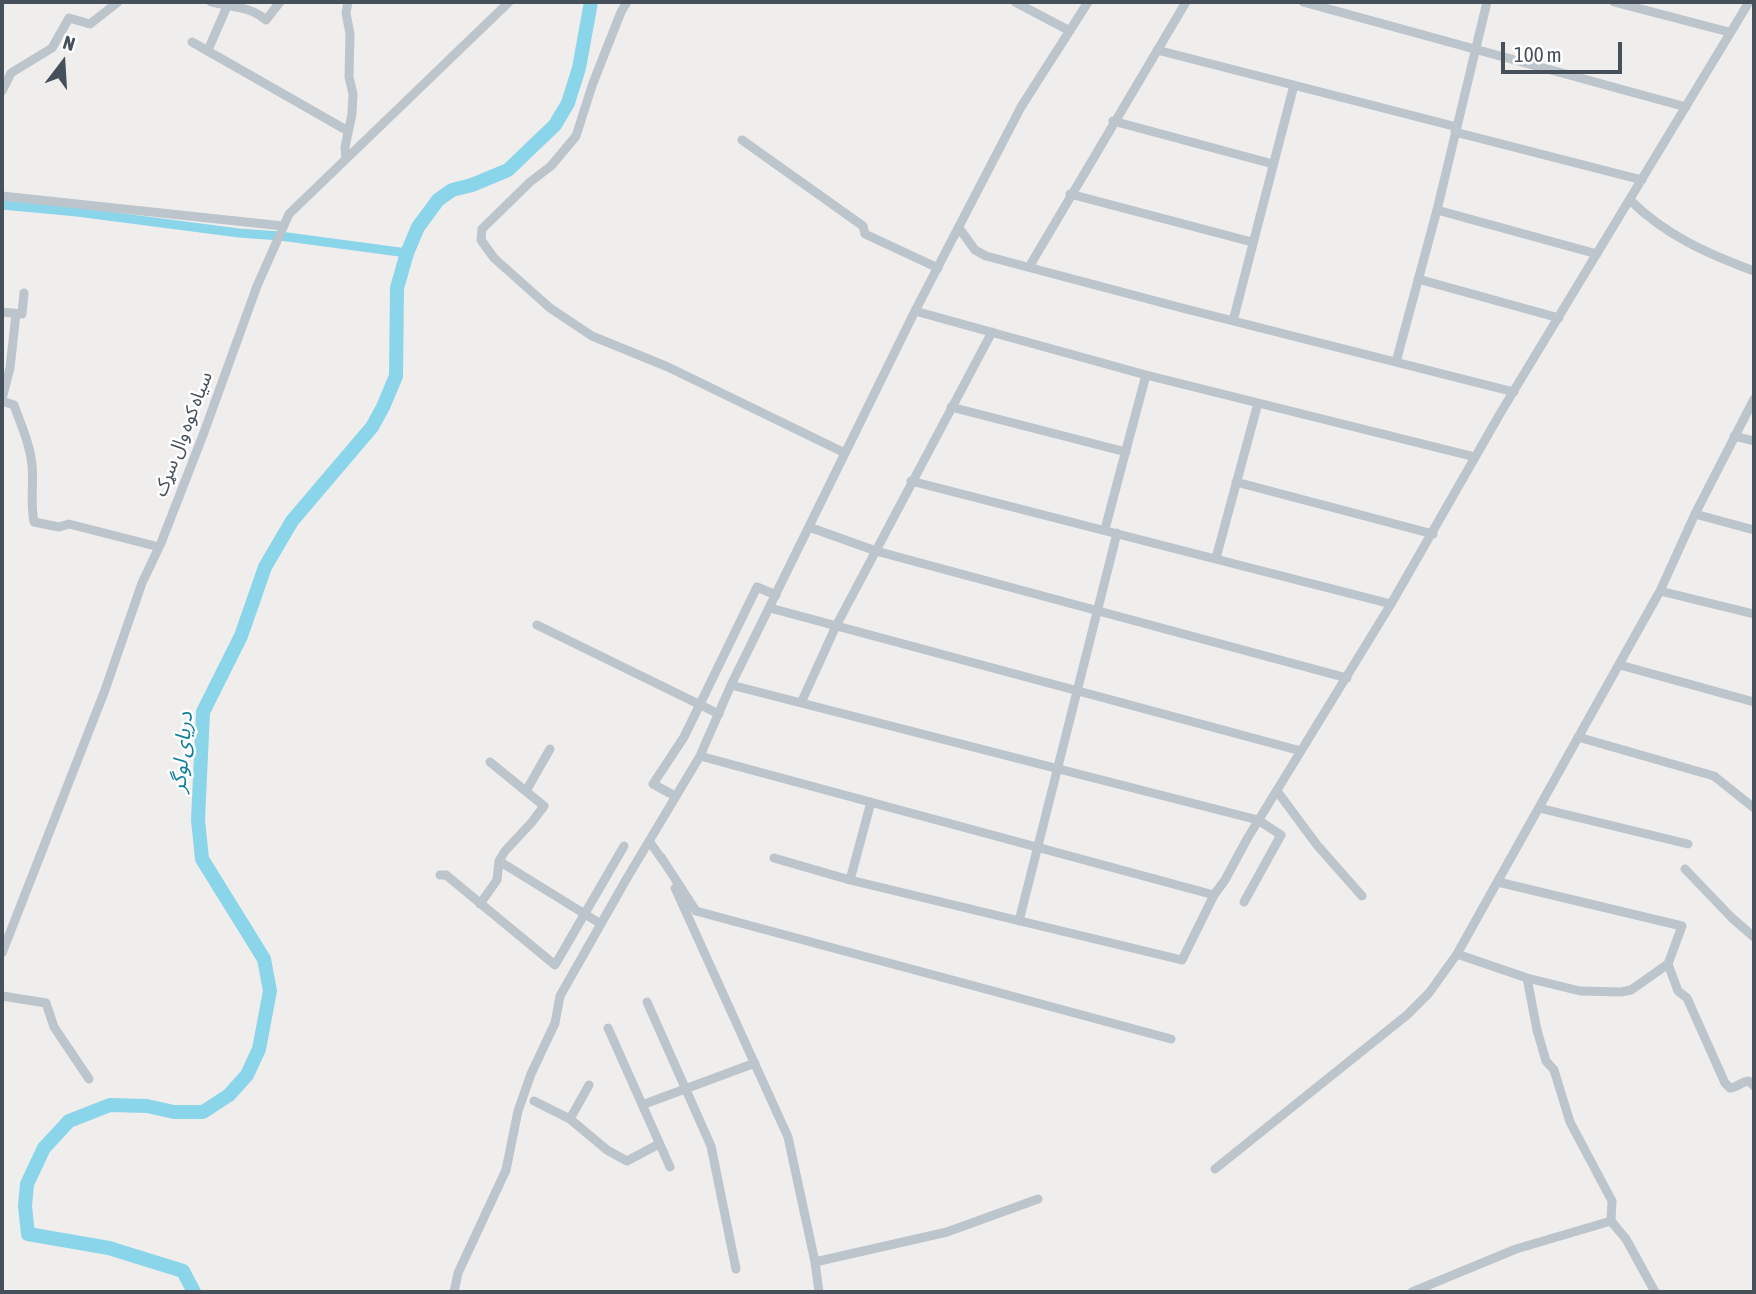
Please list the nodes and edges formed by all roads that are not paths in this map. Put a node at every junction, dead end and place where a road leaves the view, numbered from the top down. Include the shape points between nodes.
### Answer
1 (118, 2) edge
2 (211, 2) edge
3 (280, 2) edge
4 (348, 2) edge
5 (509, 2) edge
6 (628, 2) edge
7 (1017, 2) edge
8 (1088, 2) edge
9 (1186, 2) edge
10 (1303, 2) edge
11 (1487, 2) edge
12 (1614, 2) edge
13 (1749, 2) edge
14 (228, 4) junction
15 (1070, 31) junction
16 (1729, 32) junction
17 (192, 42) dead end
18 (1477, 48) junction
19 (208, 50) junction
20 (1157, 50) junction
21 (1294, 85) junction
22 (2, 92) edge
23 (1686, 107) junction
24 (1113, 121) junction
25 (1456, 130) junction
26 (348, 131) junction
27 (742, 140) dead end
28 (345, 159) junction
29 (1273, 164) junction
30 (1642, 180) junction
31 (1070, 194) junction
32 (2, 195) edge
33 (1630, 200) junction
34 (1437, 210) junction
35 (283, 228) junction
36 (959, 228) junction
37 (1252, 242) junction
38 (1597, 254) junction
39 (935, 267) junction
40 (1029, 267) junction
41 (1754, 271) edge
42 (1418, 279) junction
43 (24, 293) dead end
44 (915, 311) junction
45 (2, 312) edge
46 (16, 314) junction
47 (1559, 318) junction
48 (1233, 321) junction
49 (992, 332) junction
50 (1396, 362) junction
51 (1146, 375) junction
52 (1514, 392) junction
53 (1754, 399) edge
54 (2, 400) edge
55 (1258, 402) junction
56 (951, 407) junction
57 (1734, 436) junction
58 (1754, 441) edge
59 (839, 449) junction
60 (1126, 452) junction
61 (1475, 457) junction
62 (911, 481) junction
63 (1236, 482) junction
64 (1695, 513) junction
65 (809, 527) junction
66 (1105, 529) junction
67 (1754, 530) edge
68 (1117, 533) junction
69 (1433, 534) junction
70 (159, 547) junction
71 (876, 551) junction
72 (1216, 558) junction
73 (1660, 591) junction
74 (776, 595) junction
75 (1391, 604) junction
76 (770, 608) junction
77 (1098, 611) junction
78 (1754, 614) edge
79 (537, 625) dead end
80 (836, 626) junction
81 (1620, 666) junction
82 (1347, 678) junction
83 (732, 685) junction
84 (1077, 691) junction
85 (1754, 702) edge
86 (801, 703) junction
87 (700, 705) junction
88 (719, 714) junction
89 (1578, 737) junction
90 (551, 749) dead end
91 (1301, 751) junction
92 (700, 756) junction
93 (490, 762) dead end
94 (1058, 768) junction
95 (526, 791) junction
96 (1277, 791) junction
97 (675, 796) junction
98 (871, 802) junction
99 (1754, 807) edge
100 (1539, 808) junction
101 (1258, 820) junction
102 (649, 841) junction
103 (1688, 844) dead end
104 (624, 846) dead end
105 (1038, 847) junction
106 (661, 857) junction
107 (774, 858) dead end
108 (499, 861) junction
109 (1685, 869) dead end
110 (440, 875) dead end
111 (850, 880) junction
112 (1498, 882) junction
113 (1214, 895) junction
114 (1362, 896) dead end
115 (1244, 902) dead end
116 (480, 904) junction
117 (586, 916) junction
118 (1019, 920) junction
119 (601, 924) junction
120 (1754, 937) edge
121 (2, 953) edge
122 (1458, 954) junction
123 (1668, 964) junction
124 (1527, 978) junction
125 (2, 996) edge
126 (647, 1002) dead end
127 (608, 1028) dead end
128 (1171, 1039) dead end
129 (755, 1063) junction
130 (89, 1079) dead end
131 (589, 1085) dead end
132 (1754, 1086) edge
133 (685, 1089) junction
134 (534, 1101) dead end
135 (642, 1105) junction
136 (570, 1119) junction
137 (659, 1144) junction
138 (670, 1167) dead end
139 (1215, 1170) dead end
140 (1038, 1199) dead end
141 (1611, 1221) junction
142 (815, 1262) junction
143 (736, 1269) dead end
144 (454, 1292) edge
145 (819, 1292) edge
146 (1412, 1292) edge
147 (1656, 1292) edge

1 - 22 street via 90,24 69,18 52,48 11,73
2 - 14 street
3 - 14 street via 266,20
4 - 26 street via 353,94
5 - 28 street, سیاه کوه وال سړک
6 - 59 street via 576,136 551,166 482,229 481,240 494,258 550,307 592,336
7 - 15 street
8 - 15 street
9 - 20 street
10 - 18 street
11 - 18 street
12 - 16 street
13 - 16 street
14 - 19 street
15 - 36 street via 1021,107
16 - 23 street
17 - 19 street
18 - 23 street
18 - 25 street
19 - 26 street
20 - 21 street
20 - 24 street
21 - 25 street
21 - 29 street
23 - 30 street
24 - 29 street
24 - 31 street
25 - 30 street
25 - 34 street
26 - 28 street
27 - 39 street via 863,226 865,233
28 - 35 street, سیاه کوه وال سړک via 296,205
29 - 37 street
30 - 33 street
31 - 37 street
31 - 40 street
32 - 35 street
33 - 38 street
33 - 41 street via 1673,235
34 - 38 street
34 - 42 street
35 - 70 street, سیاه کوه وال سړک
36 - 39 street
36 - 40 street via 975,250
37 - 48 street
38 - 47 street
39 - 44 street
40 - 48 street
42 - 47 street
42 - 50 street
43 - 46 street via 22,314
44 - 49 street
44 - 59 street
45 - 46 street
46 - 54 street
47 - 52 street
48 - 50 street
49 - 51 street
49 - 56 street
50 - 52 street
51 - 55 street
51 - 60 street
52 - 61 street
53 - 57 street
54 - 70 street via 15,405 27,440 34,522 60,527 69,524
55 - 61 street
55 - 63 street
56 - 60 street
56 - 62 street
57 - 58 street
57 - 64 street
59 - 65 street
60 - 66 street
61 - 69 street
62 - 66 street
62 - 71 street
63 - 69 street
63 - 72 street
64 - 67 street
64 - 73 street
65 - 71 street
65 - 74 street
66 - 68 street
68 - 72 street
68 - 77 street
69 - 75 street
70 - 121 street, سیاه کوه وال سړک
71 - 77 street
71 - 80 street
72 - 75 street
73 - 78 street
73 - 81 street
74 - 76 street
74 - 87 street via 757,587
75 - 82 street
76 - 80 street
76 - 83 street
77 - 82 street
77 - 84 street
79 - 87 street
80 - 84 street
80 - 86 street
81 - 85 street
81 - 89 street
82 - 91 street
83 - 86 street
83 - 88 street
84 - 91 street
84 - 94 street
86 - 94 street
87 - 88 street
87 - 97 street via 653,784
88 - 92 street
89 - 99 street via 1714,776
89 - 100 street
90 - 95 street
91 - 96 street
92 - 97 street
92 - 98 street
93 - 95 street
94 - 101 street
94 - 105 street
95 - 108 street via 544,806
96 - 101 street
96 - 114 street
97 - 102 street
98 - 105 street
98 - 111 street
100 - 103 street
100 - 112 street
101 - 113 street
101 - 115 street via 1282,835
102 - 106 street
102 - 119 street
104 - 117 street
105 - 113 street
105 - 118 street
106 - 128 street via 696,911
106 - 129 street
107 - 111 street
108 - 116 street via 497,880
108 - 117 street
109 - 120 street
110 - 116 street via 446,875
111 - 118 street
112 - 122 street
112 - 123 street via 1682,926
113 - 118 street via 1182,960
116 - 117 street via 555,965
117 - 119 street
119 - 144 street via 560,996 555,1023 518,1111 506,1170 458,1273
122 - 124 street
122 - 139 street via 1407,1015
123 - 124 street via 1632,990 1621,992 1580,991
123 - 132 street via 1725,1083 1730,1088 1745,1081
124 - 141 street via 1546,1061 1554,1070 1570,1122 1612,1201
125 - 130 street via 46,1003 59,1036
126 - 133 street
127 - 135 street
129 - 133 street
129 - 142 street via 788,1137
131 - 136 street
133 - 135 street
133 - 143 street via 711,1146
134 - 136 street
135 - 137 street
136 - 137 street via 627,1161
137 - 138 street
140 - 142 street via 947,1232
141 - 146 street via 1516,1249
141 - 147 street
142 - 145 street

